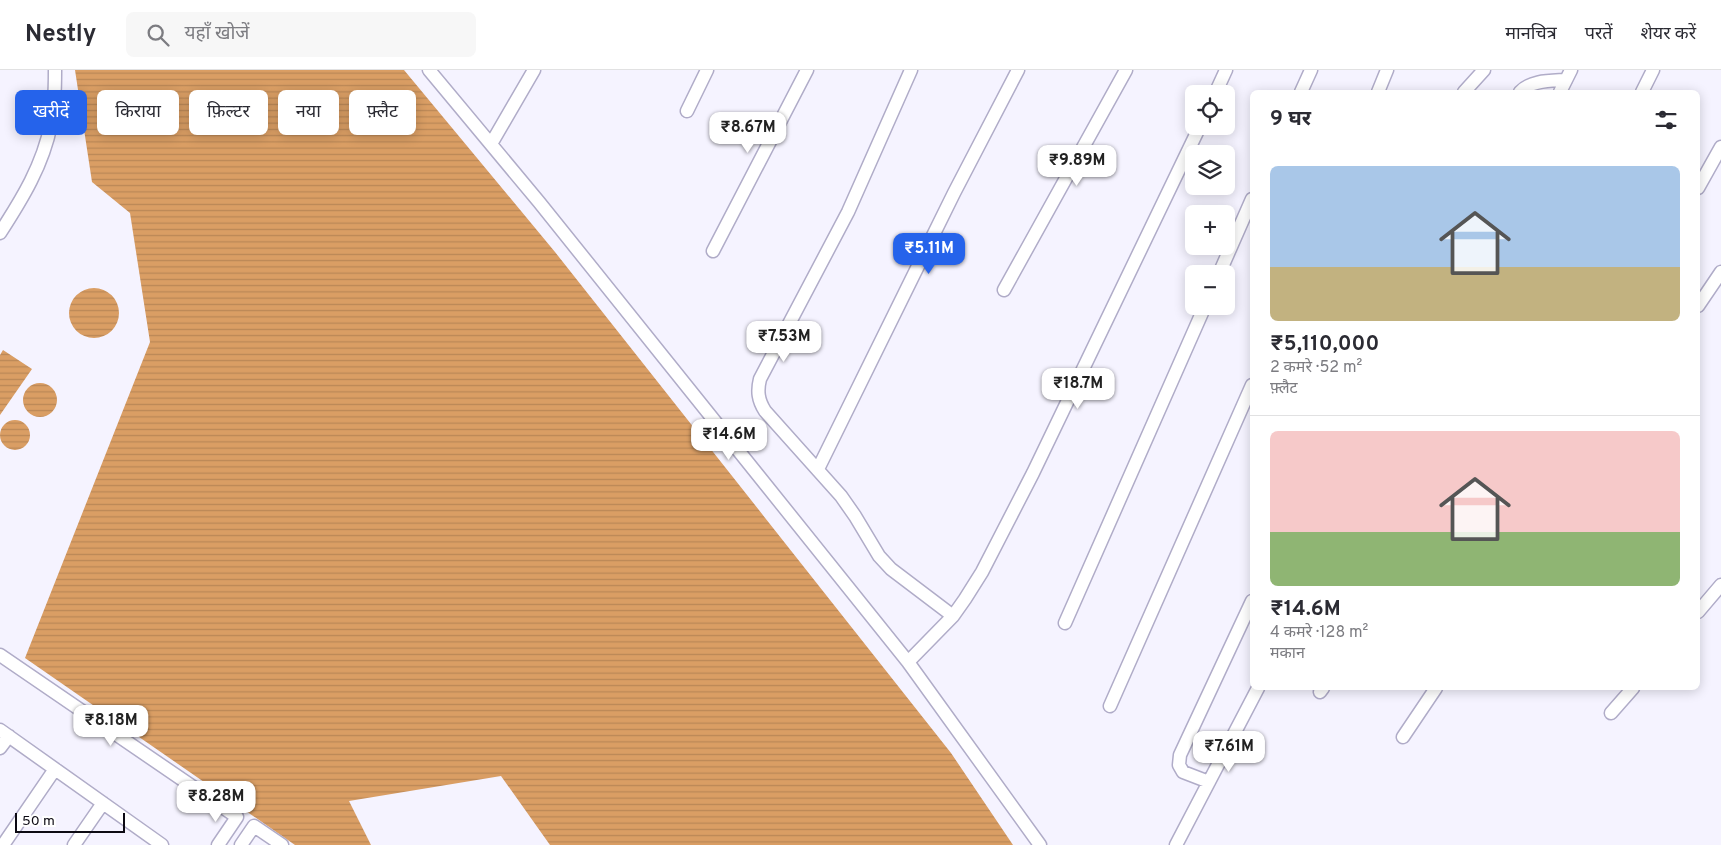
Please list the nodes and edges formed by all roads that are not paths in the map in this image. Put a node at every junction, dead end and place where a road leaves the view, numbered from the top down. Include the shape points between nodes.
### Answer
1 (55, 70) edge
2 (429, 70) edge
3 (534, 70) edge
4 (707, 70) edge
5 (807, 70) edge
6 (911, 70) edge
7 (1018, 70) edge
8 (1126, 70) edge
9 (1226, 70) edge
10 (1311, 70) edge
11 (1387, 70) edge
12 (1484, 70) edge
13 (1653, 70) edge
14 (1569, 75) edge
15 (1219, 85) edge
16 (1302, 90) edge
17 (1379, 90) edge
18 (1465, 90) edge
19 (1522, 90) edge
20 (1561, 90) edge
21 (1643, 90) edge
22 (686, 111) dead end
23 (1196, 135) edge
24 (491, 144) junction
25 (1721, 147) edge
26 (1700, 184) edge
27 (1250, 204) edge
28 (0, 233) edge
29 (713, 251) dead end
30 (1223, 265) edge
31 (1721, 272) edge
32 (1004, 290) dead end
33 (1700, 303) edge
34 (1201, 315) edge
35 (1250, 390) edge
36 (818, 469) junction
37 (1721, 585) edge
38 (1250, 605) edge
39 (1700, 610) edge
40 (953, 616) junction
41 (1065, 623) dead end
42 (0, 655) edge
43 (908, 662) junction
44 (1257, 690) edge
45 (1435, 690) edge
46 (1631, 690) edge
47 (1110, 706) dead end
48 (1611, 713) dead end
49 (4, 733) edge
50 (1403, 736) dead end
51 (0, 748) edge
52 (55, 769) junction
53 (1209, 782) junction
54 (104, 803) junction
55 (146, 840) edge
56 (3, 845) edge
57 (74, 845) edge
58 (162, 845) edge
59 (218, 845) edge
60 (241, 845) edge
61 (282, 845) edge
62 (1040, 845) edge
63 (1176, 845) edge

1 - 28 street via 54,106 44,152 31,183
2 - 24 street
3 - 24 street
4 - 22 street
5 - 29 street
6 - 36 street via 848,212 758,387 765,411
7 - 36 street via 954,192
8 - 32 street
9 - 15 street
10 - 16 street
11 - 17 street
12 - 18 street
13 - 21 street
14 - 19 street via 1528,85
14 - 20 street
23 - 40 street via 1033,474 982,572
24 - 43 street
25 - 26 street
27 - 30 street
31 - 33 street
34 - 41 street
35 - 47 street
36 - 40 street via 841,496 879,556 891,569
37 - 39 street
38 - 53 street via 1180,755 1179,765 1183,772
40 - 43 street
42 - 59 street via 237,817
43 - 62 street
44 - 53 street
45 - 50 street
46 - 48 street
49 - 51 street
49 - 52 street
52 - 54 street
52 - 56 street
53 - 63 street
54 - 55 street
54 - 57 street
55 - 58 street
60 - 61 street via 254,826

